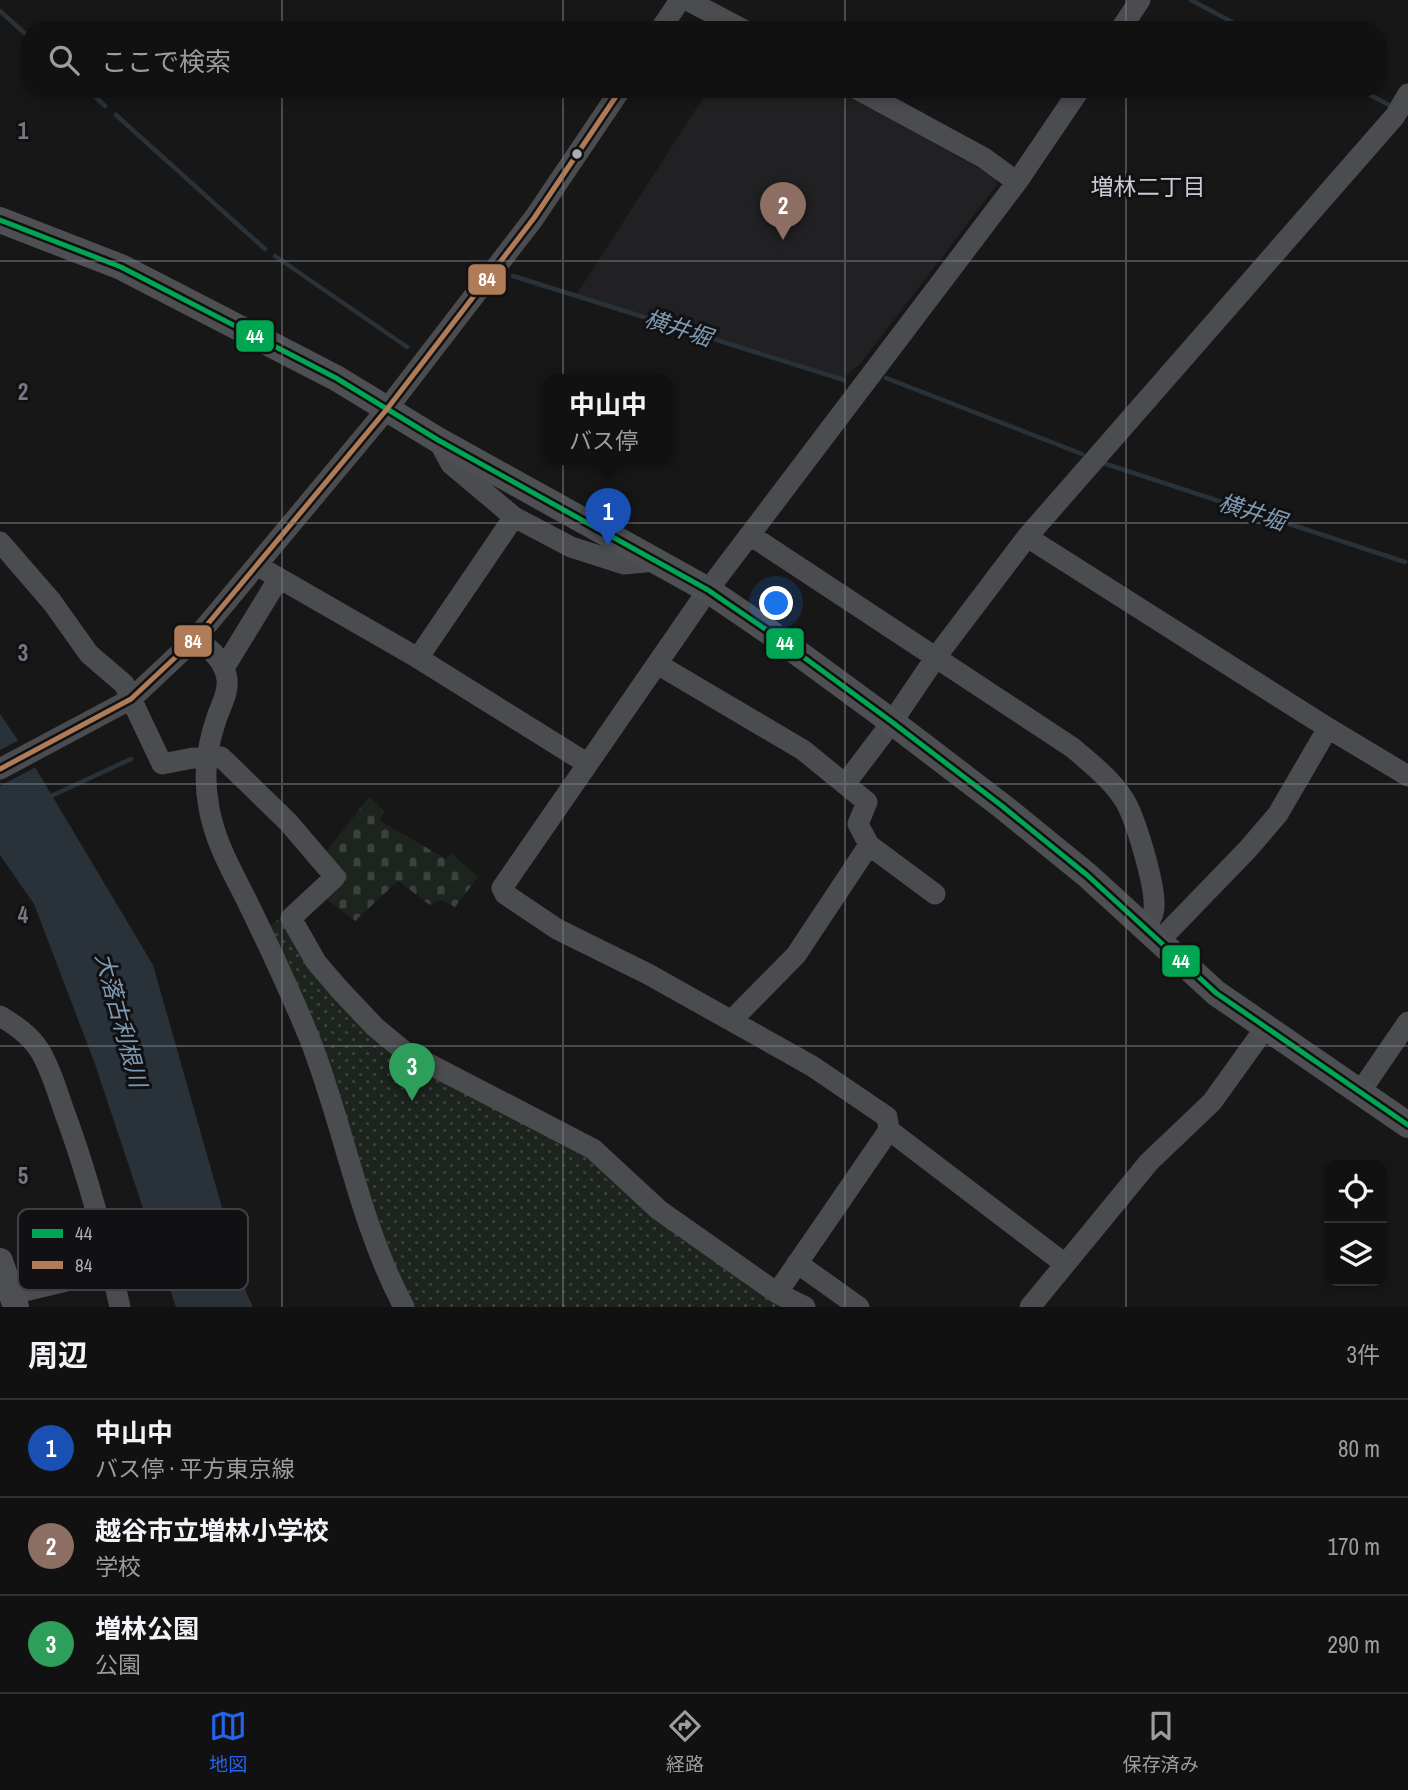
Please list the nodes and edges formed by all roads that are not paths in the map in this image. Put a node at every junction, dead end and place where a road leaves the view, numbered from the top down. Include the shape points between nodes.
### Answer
1 (680, 0) edge
2 (687, 0) edge
3 (1140, 0) edge
4 (666, 21) edge
5 (727, 21) edge
6 (1126, 21) edge
7 (615, 98) edge
8 (874, 98) edge
9 (1074, 98) edge
10 (1402, 104) edge
11 (1017, 182) junction
12 (0, 220) edge
13 (387, 409) junction
14 (438, 440) junction
15 (514, 517) junction
16 (750, 536) junction
17 (1027, 537) junction
18 (0, 542) edge
19 (655, 561) junction
20 (258, 566) junction
21 (279, 578) junction
22 (708, 590) junction
23 (196, 638) junction
24 (936, 657) junction
25 (418, 658) junction
26 (659, 665) junction
27 (223, 668) junction
28 (131, 699) junction
29 (892, 722) junction
30 (1328, 729) junction
31 (206, 759) junction
32 (588, 764) junction
33 (0, 769) edge
34 (1408, 776) edge
35 (845, 785) junction
36 (869, 845) junction
37 (935, 894) dead end
38 (1153, 934) junction
39 (0, 1016) edge
40 (732, 1020) junction
41 (1408, 1022) edge
42 (1265, 1028) junction
43 (1360, 1092) junction
44 (1408, 1125) edge
45 (889, 1130) junction
46 (96, 1209) edge
47 (0, 1261) edge
48 (797, 1263) junction
49 (1065, 1264) junction
50 (47, 1290) edge
51 (777, 1293) junction
52 (14, 1300) edge
53 (404, 1307) edge
54 (805, 1307) edge
55 (859, 1307) edge
56 (1030, 1307) edge

1 - 4 street
2 - 5 street
3 - 6 street
7 - 13 street via 534,218
8 - 11 street via 984,158
9 - 11 street
10 - 17 street
11 - 16 street
12 - 13 main road via 121,267
13 - 14 main road
13 - 20 street
14 - 15 street via 450,464
14 - 19 main road
15 - 19 street via 571,547 624,564
15 - 25 street
16 - 22 street
16 - 24 street
17 - 24 street
17 - 30 street
18 - 28 street via 89,654 124,684
19 - 22 main road
20 - 21 street
20 - 23 street
21 - 25 street
21 - 27 street
22 - 26 street
22 - 29 main road
23 - 27 street
23 - 28 street
24 - 29 street
24 - 38 street via 1073,748 1113,784 1136,824 1153,894
25 - 32 street
26 - 32 street
26 - 35 street via 803,750
27 - 31 street via 227,692
28 - 31 street via 162,764
28 - 33 street
29 - 35 street
29 - 38 main road via 1087,875
30 - 34 street
30 - 38 street via 1278,814 1248,849
31 - 51 street via 221,757 288,822 335,877 291,918 316,962 374,1027 404,1051 593,1149 659,1210
31 - 53 street via 215,835 308,1035 382,1263
32 - 40 street via 502,888 505,894 557,929
35 - 36 street via 867,802 858,824
36 - 37 street
36 - 40 street via 796,955
38 - 42 main road via 1216,993
39 - 46 street via 26,1034 40,1051
40 - 45 street via 887,1117
41 - 43 street
42 - 43 main road
42 - 49 street via 1212,1102 1149,1162
43 - 44 main road
45 - 48 street
45 - 49 street
47 - 52 main road
48 - 51 street
48 - 55 street
49 - 56 street
50 - 52 street
51 - 54 street

